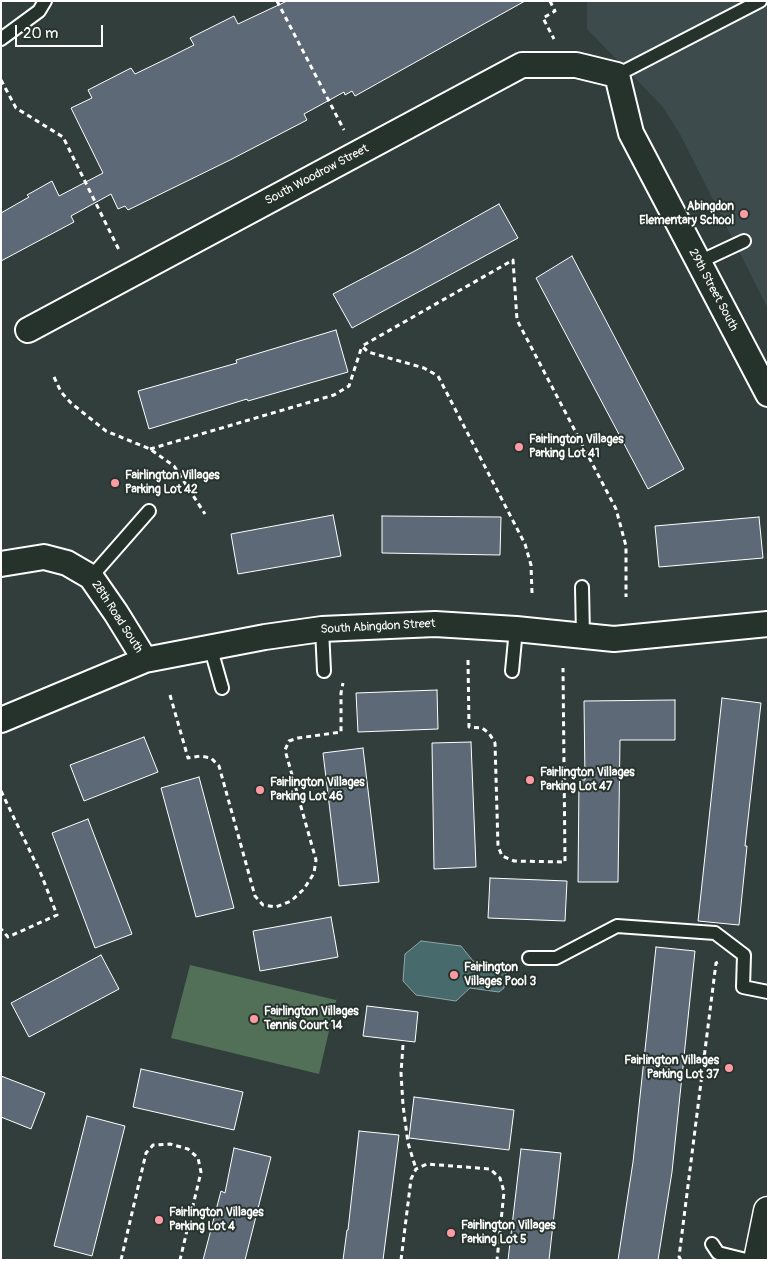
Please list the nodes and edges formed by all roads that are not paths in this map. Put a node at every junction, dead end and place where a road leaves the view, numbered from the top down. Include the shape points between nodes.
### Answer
1 (44, 1) edge
2 (760, 1) edge
3 (1, 39) edge
4 (617, 75) junction
5 (744, 241) dead end
6 (699, 262) junction
7 (28, 330) dead end
8 (768, 394) edge
9 (149, 511) dead end
10 (1, 564) edge
11 (91, 577) junction
12 (582, 588) dead end
13 (768, 624) edge
14 (322, 629) junction
15 (516, 629) junction
16 (583, 636) junction
17 (210, 646) junction
18 (145, 660) junction
19 (324, 671) dead end
20 (512, 671) dead end
21 (222, 688) dead end
22 (1, 720) edge
23 (529, 958) dead end
24 (768, 992) edge
25 (768, 1210) edge
26 (712, 1244) dead end
27 (746, 1260) edge
28 (758, 1260) edge

1 - 3 lane via 39,11
2 - 4 lane
4 - 6 street, 29th Street South via 631,133
4 - 7 street, South Woodrow Street via 576,65 522,65
5 - 6 lane
6 - 8 street, 29th Street South
9 - 11 lane
10 - 11 street, 28th Road South via 44,557 67,562
11 - 18 street, 28th Road South
12 - 16 lane
13 - 16 street, South Abingdon Street via 614,639
14 - 15 street, South Abingdon Street via 435,624
14 - 17 street, South Abingdon Street
14 - 19 lane
15 - 16 street, South Abingdon Street
15 - 20 lane
17 - 18 street, South Abingdon Street
17 - 21 lane
18 - 22 street, South Abingdon Street
23 - 24 lane via 556,958 617,926 716,933 744,955 743,987
25 - 28 street
26 - 27 lane via 718,1252

